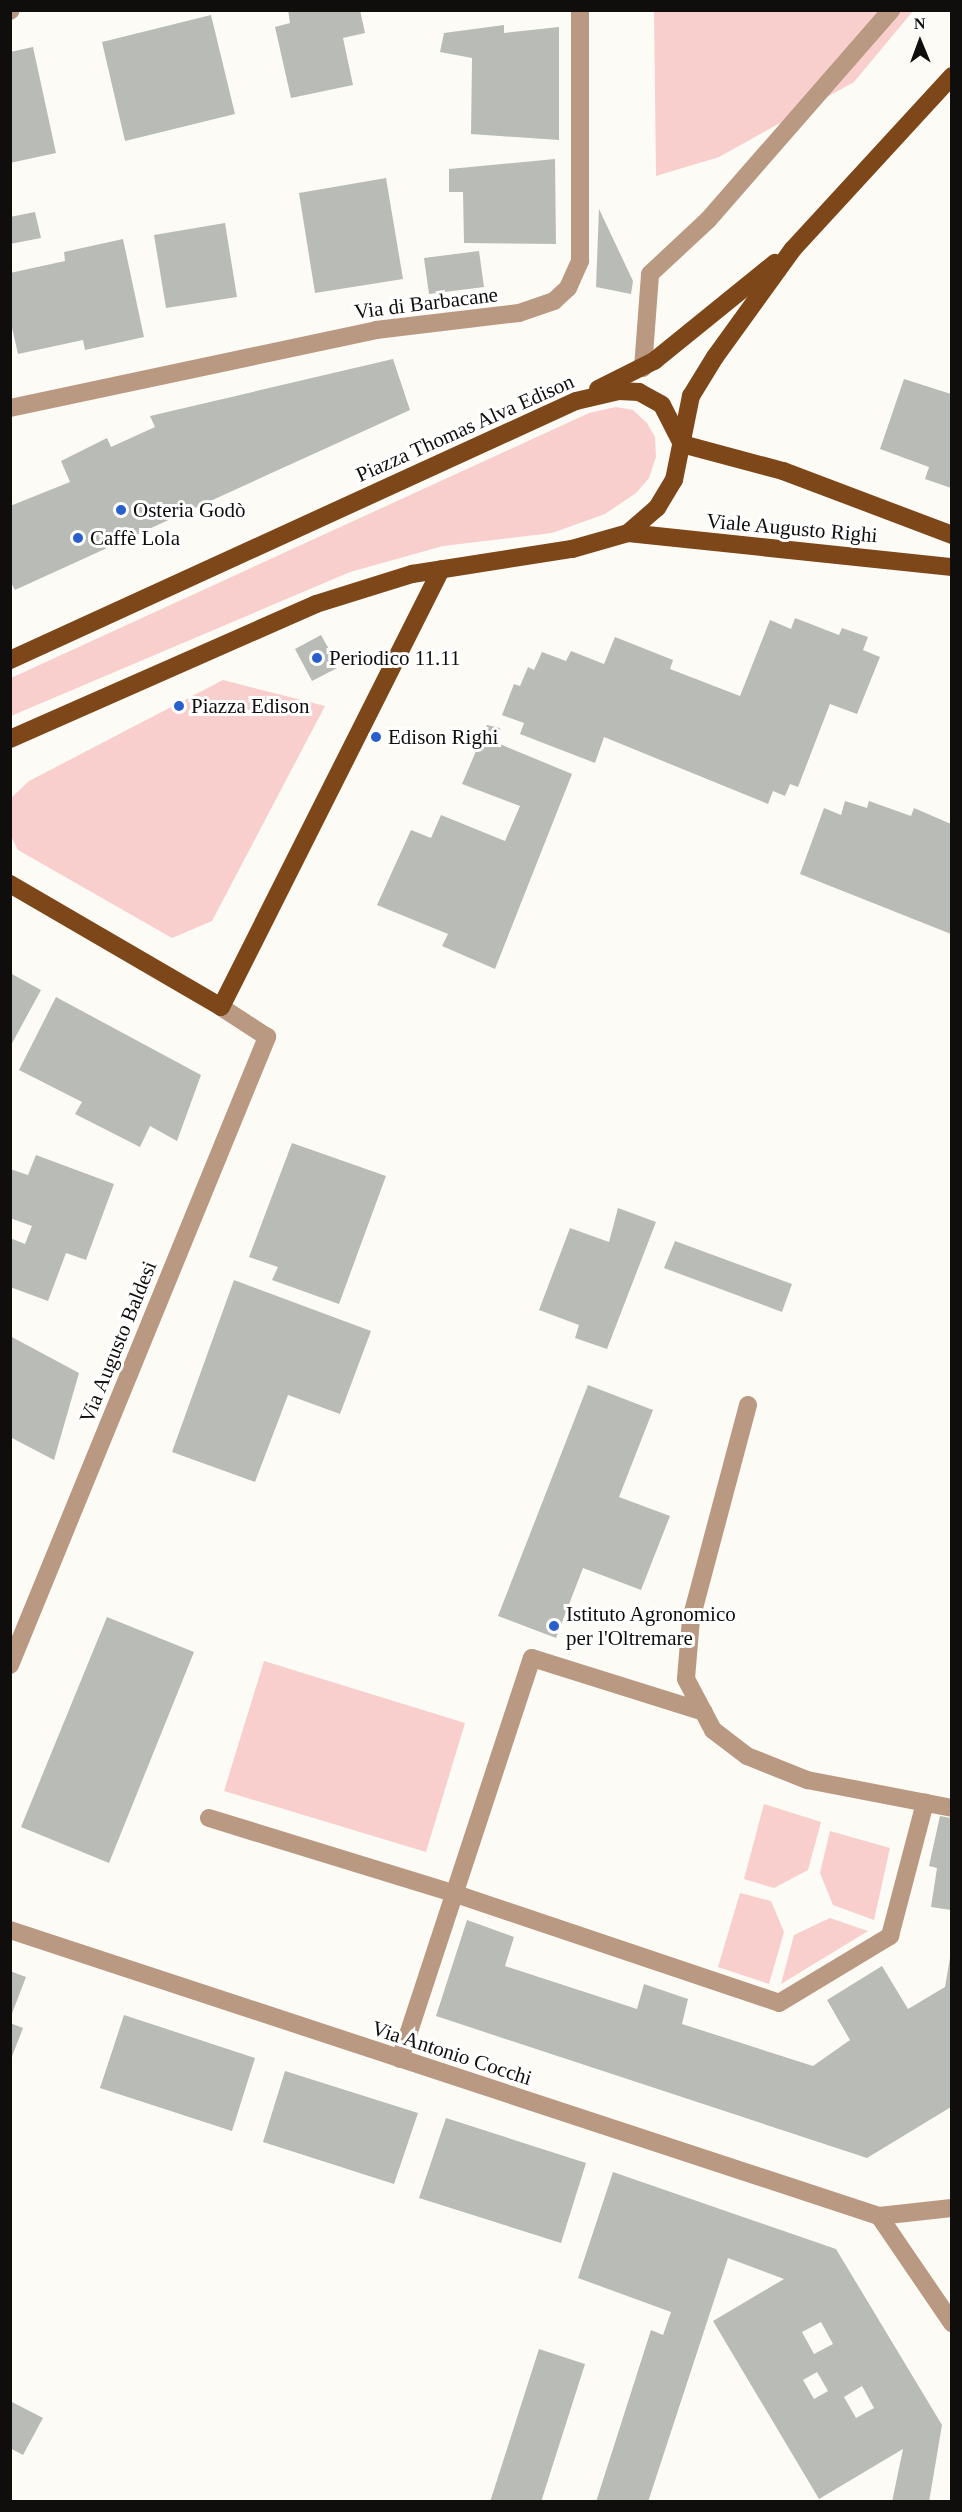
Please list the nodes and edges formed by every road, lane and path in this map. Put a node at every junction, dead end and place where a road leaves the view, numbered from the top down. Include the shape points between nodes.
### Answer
1 (580, 10) edge
2 (891, 10) edge
3 (951, 76) edge
4 (793, 249) junction
5 (643, 368) junction
6 (576, 401) junction
7 (10, 408) edge
8 (682, 444) junction
9 (628, 533) junction
10 (951, 535) edge
11 (951, 567) edge
12 (441, 568) junction
13 (10, 660) edge
14 (10, 740) edge
15 (10, 884) edge
16 (221, 1007) junction
17 (748, 1405) dead end
18 (10, 1665) edge
19 (704, 1712) junction
20 (925, 1803) junction
21 (951, 1808) edge
22 (209, 1818) dead end
23 (453, 1893) junction
24 (10, 1930) edge
25 (400, 2060) junction
26 (951, 2208) edge
27 (879, 2216) junction
28 (951, 2324) edge

1 - 7 street, Via di Barbacane via 580,261 568,288 554,301 519,314 376,330
2 - 5 street via 708,220 650,274
3 - 4 main road
4 - 5 main road
4 - 8 main road via 696,386
5 - 6 main road
6 - 8 main road, Piazza Thomas Alva Edison via 639,392 662,405
6 - 13 main road, Piazza Thomas Alva Edison
8 - 9 main road via 670,488 657,508
8 - 10 main road, Viale Augusto Righi via 783,471
9 - 11 main road, Viale Augusto Righi
9 - 12 main road via 572,549
12 - 14 main road via 316,604
12 - 16 main road
15 - 16 main road
16 - 18 street, Via Augusto Baldesi via 267,1037
17 - 19 street via 691,1619 686,1679
19 - 20 street via 713,1730 747,1756 807,1780
19 - 23 street via 532,1658
20 - 21 street
20 - 23 street via 890,1936 779,2003
22 - 23 street
23 - 25 street
24 - 25 street, Via Antonio Cocchi
25 - 27 street, Via Antonio Cocchi
26 - 27 street
27 - 28 street

